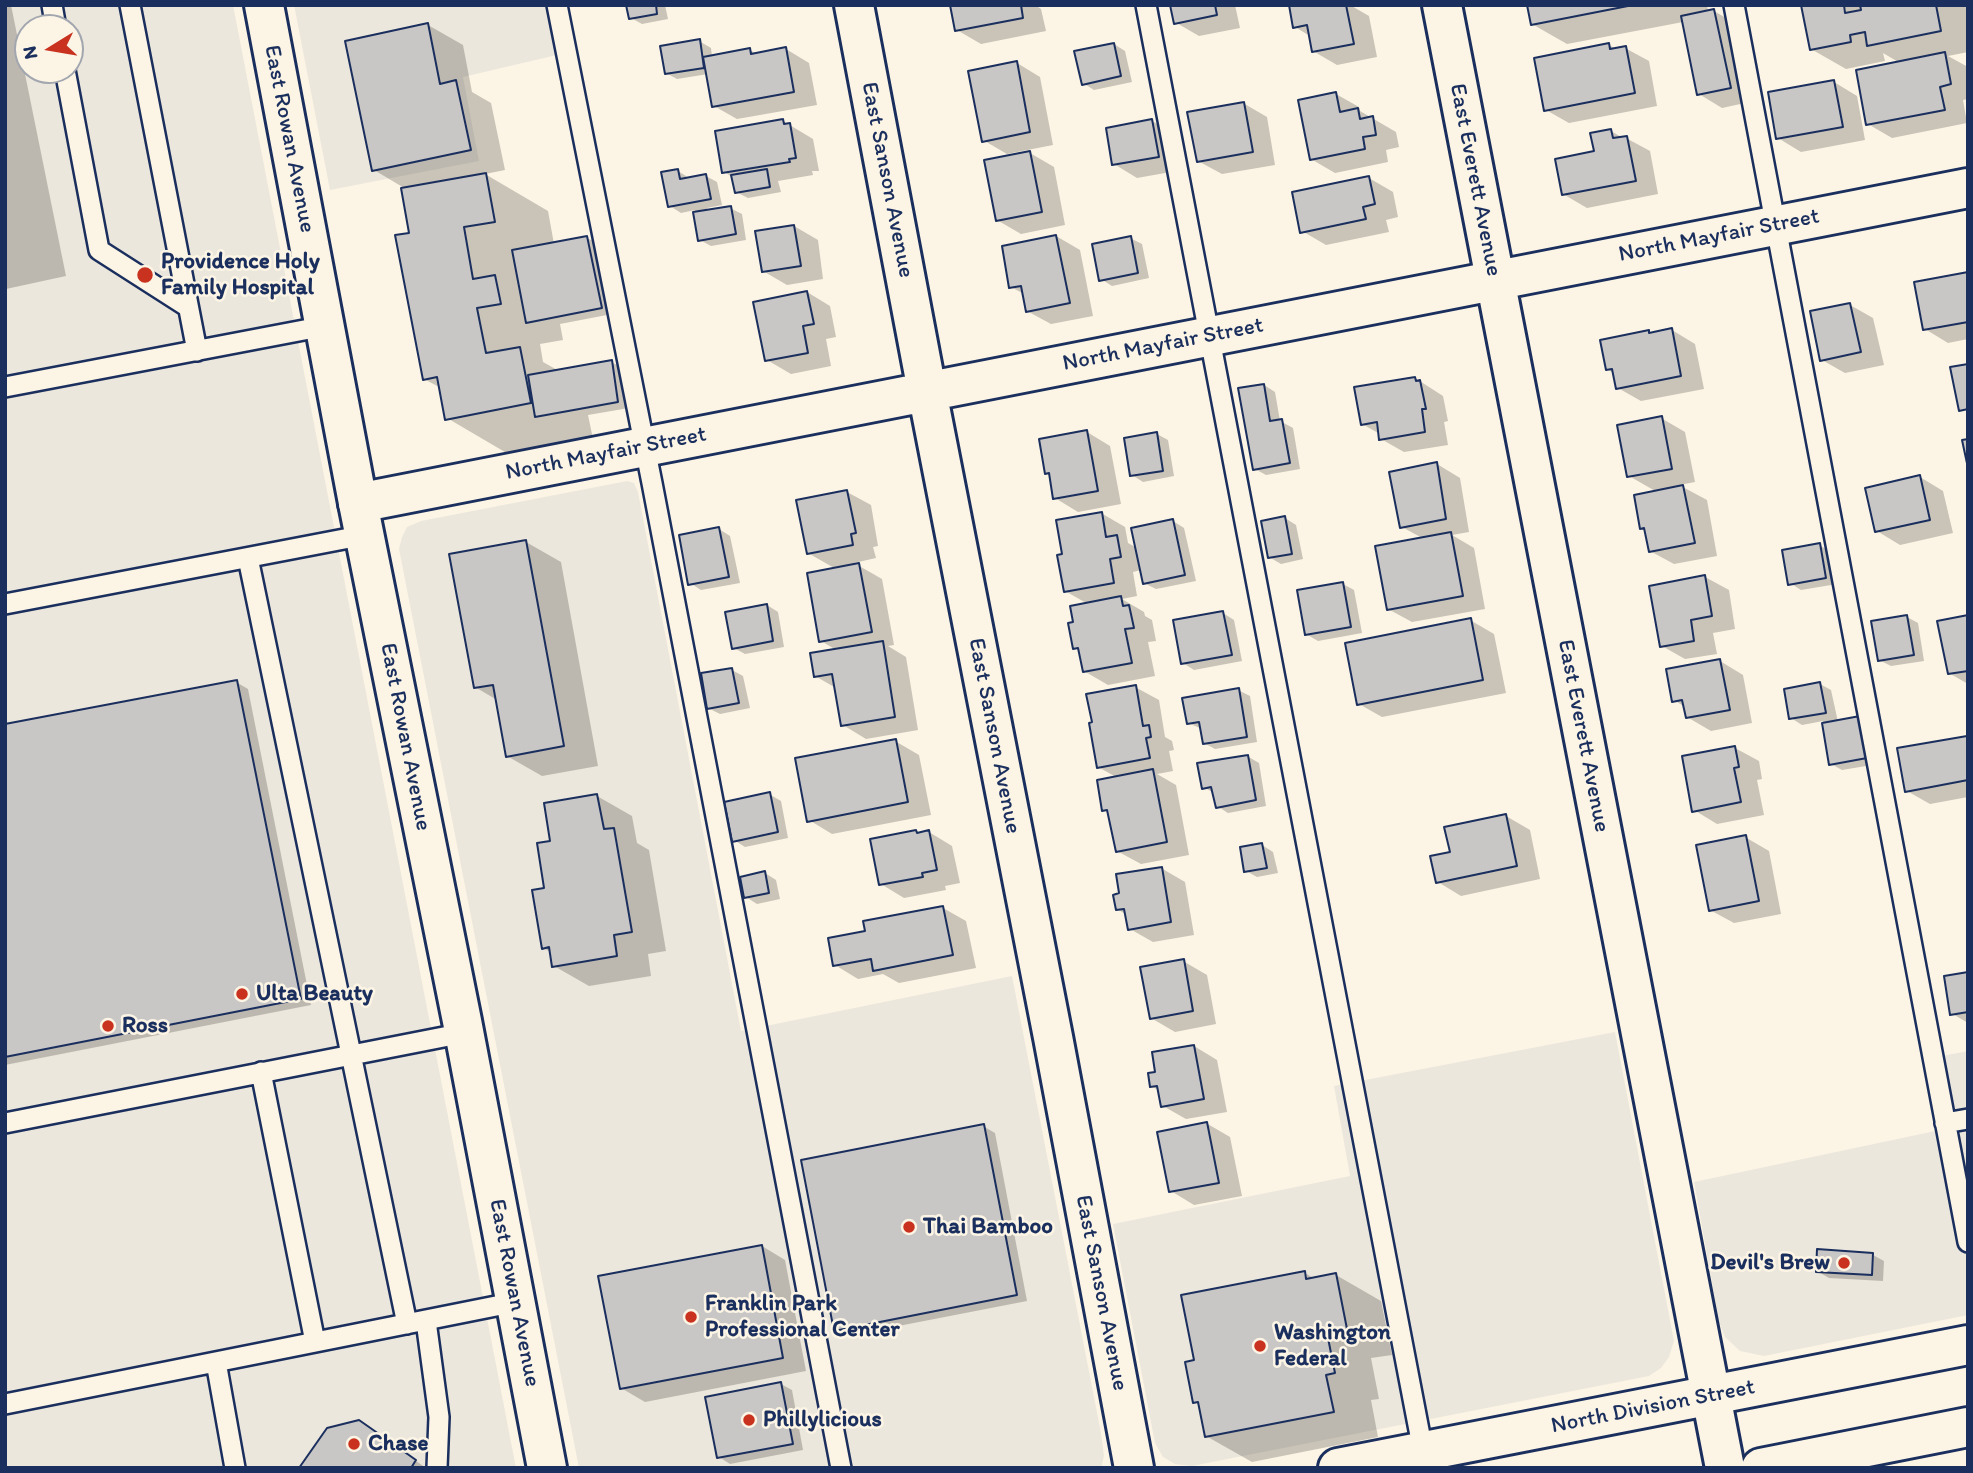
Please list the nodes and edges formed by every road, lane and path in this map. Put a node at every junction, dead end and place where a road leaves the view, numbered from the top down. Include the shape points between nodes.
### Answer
1 (130, 5) edge
2 (264, 5) edge
3 (557, 5) edge
4 (854, 5) edge
5 (1146, 5) edge
6 (1442, 5) edge
7 (1734, 5) edge
8 (68, 84) edge
9 (1968, 188) edge
10 (1776, 225) junction
11 (1494, 280) junction
12 (188, 307) junction
13 (326, 326) junction
14 (1210, 336) junction
15 (197, 351) junction
16 (5, 387) edge
17 (927, 391) junction
18 (645, 447) junction
19 (361, 519) junction
20 (247, 558) junction
21 (5, 604) edge
22 (464, 1033) junction
23 (351, 1055) junction
24 (261, 1072) junction
25 (1968, 1119) edge
26 (5, 1123) edge
27 (1945, 1124) junction
28 (1968, 1242) edge
29 (516, 1303) junction
30 (416, 1322) junction
31 (315, 1342) junction
32 (1968, 1345) edge
33 (216, 1362) junction
34 (1712, 1396) junction
35 (5, 1404) edge
36 (1968, 1427) edge
37 (1423, 1451) junction
38 (235, 1468) edge
39 (437, 1468) edge
40 (547, 1468) edge
41 (841, 1468) edge
42 (1134, 1468) edge
43 (1339, 1468) edge
44 (1725, 1468) edge
45 (1761, 1468) edge

1 - 12 lane
2 - 13 street, East Rowan Avenue
3 - 18 lane
4 - 17 street, East Sanson Avenue
5 - 14 lane
6 - 11 street, East Everett Avenue
7 - 10 lane
8 - 12 lane via 99,250
9 - 10 street, North Mayfair Street
10 - 11 street, North Mayfair Street
10 - 27 lane
11 - 14 street, North Mayfair Street
11 - 34 street, East Everett Avenue
12 - 15 lane
13 - 15 lane
13 - 19 street, East Rowan Avenue
14 - 17 street, North Mayfair Street
14 - 37 lane
15 - 16 lane
17 - 18 street, North Mayfair Street
17 - 42 street, East Sanson Avenue
18 - 19 street, North Mayfair Street
18 - 41 lane
19 - 20 lane
19 - 22 street, East Rowan Avenue
20 - 21 lane
20 - 23 lane
22 - 23 lane
22 - 29 street, East Rowan Avenue
23 - 24 lane
23 - 30 lane
24 - 26 lane
24 - 31 lane
25 - 27 lane
27 - 28 lane
29 - 30 lane
29 - 40 street, East Rowan Avenue
30 - 31 lane
30 - 39 lane via 439,1417
31 - 33 lane
32 - 34 street, North Division Street
33 - 35 lane
33 - 38 lane
34 - 37 street, North Division Street
34 - 44 street, East Everett Avenue
36 - 45 street
37 - 43 street, North Division Street

